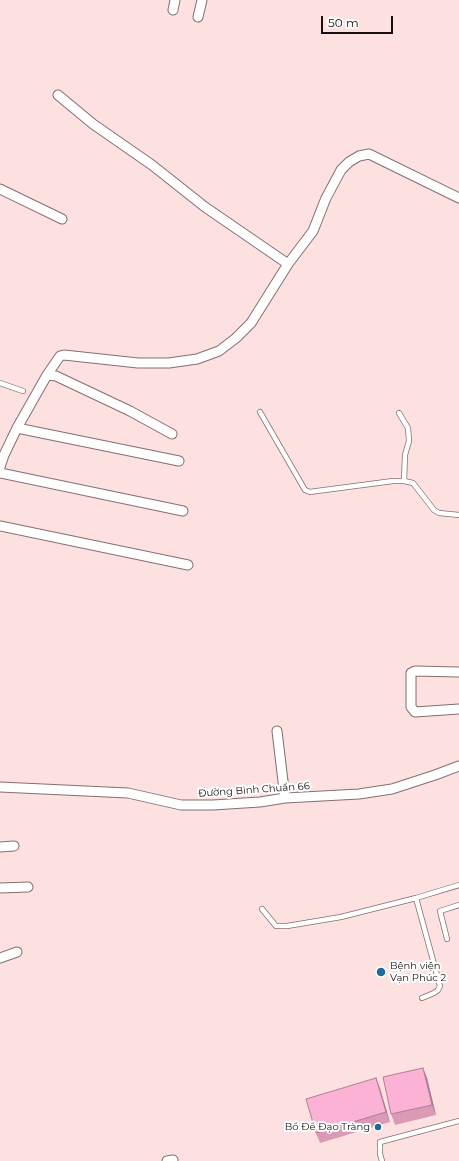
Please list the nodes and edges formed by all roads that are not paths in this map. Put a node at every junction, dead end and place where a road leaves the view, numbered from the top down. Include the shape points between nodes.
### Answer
1 (175, 0) edge
2 (202, 0) edge
3 (173, 10) dead end
4 (198, 17) dead end
5 (58, 95) dead end
6 (0, 189) edge
7 (459, 198) edge
8 (62, 219) dead end
9 (288, 264) junction
10 (47, 375) junction
11 (0, 383) edge
12 (23, 391) dead end
13 (260, 412) dead end
14 (399, 413) dead end
15 (17, 428) junction
16 (172, 434) dead end
17 (179, 461) dead end
18 (0, 467) edge
19 (0, 473) edge
20 (404, 481) junction
21 (183, 511) dead end
22 (459, 515) edge
23 (0, 526) edge
24 (188, 565) dead end
25 (459, 672) edge
26 (459, 709) edge
27 (276, 731) dead end
28 (459, 766) edge
29 (0, 787) edge
30 (285, 798) junction
31 (14, 846) dead end
32 (0, 847) edge
33 (459, 885) edge
34 (28, 887) dead end
35 (0, 888) edge
36 (416, 898) junction
37 (459, 905) edge
38 (262, 909) dead end
39 (447, 939) dead end
40 (17, 952) dead end
41 (0, 958) edge
42 (422, 998) dead end
43 (459, 1121) edge
44 (382, 1161) edge

1 - 3 street
2 - 4 street
5 - 9 street via 205,207
6 - 8 street
7 - 9 street via 369,154 363,155 349,162 341,170 313,231
9 - 10 street via 251,323 219,351 197,359 161,363 64,355 60,356
10 - 15 street
10 - 16 street via 56,376
11 - 12 lane
13 - 20 lane via 305,490 310,492
14 - 20 lane via 408,428 409,441 405,455
15 - 17 street
15 - 18 street
19 - 21 street
20 - 22 lane via 413,483 434,510
23 - 24 street
25 - 26 street via 411,673 411,707 415,712
27 - 30 street
28 - 30 street, Đường Bình Chuẩn 66 via 392,788 359,794
29 - 30 street, Đường Bình Chuẩn 66 via 128,792 181,804 213,805
31 - 32 street
33 - 36 lane
34 - 35 street
36 - 38 lane via 341,918 287,926 276,926
36 - 42 lane via 440,986 434,993
37 - 39 lane via 440,910
40 - 41 street
43 - 44 lane via 380,1142

